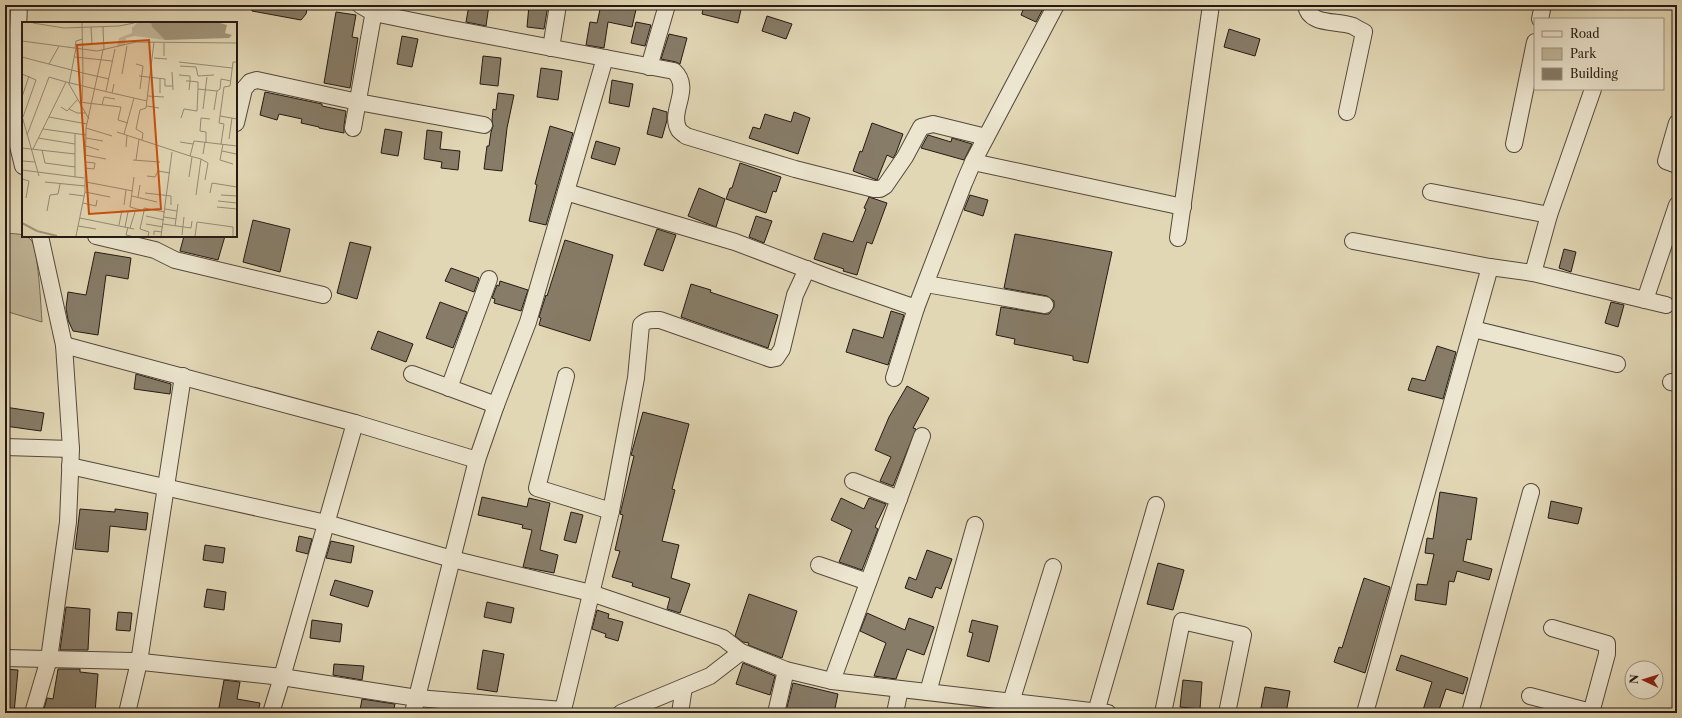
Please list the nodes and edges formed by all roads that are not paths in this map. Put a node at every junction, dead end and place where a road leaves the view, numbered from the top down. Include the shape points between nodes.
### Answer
1 (19, 5) edge
2 (360, 5) edge
3 (558, 5) edge
4 (667, 5) edge
5 (1056, 5) edge
6 (1211, 5) edge
7 (1306, 5) edge
8 (1543, 5) edge
9 (374, 9) edge
10 (1540, 18) edge
11 (1534, 47) edge
12 (551, 48) junction
13 (605, 58) junction
14 (649, 67) junction
15 (1593, 90) edge
16 (358, 102) junction
17 (1347, 112) dead end
18 (237, 119) edge
19 (1677, 123) edge
20 (484, 125) dead end
21 (353, 128) dead end
22 (986, 137) junction
23 (1514, 144) dead end
24 (22, 162) edge
25 (973, 162) junction
26 (1677, 165) edge
27 (566, 192) junction
28 (1431, 192) dead end
29 (1677, 205) edge
30 (1183, 207) junction
31 (1549, 215) junction
32 (40, 237) edge
33 (100, 237) edge
34 (1178, 238) dead end
35 (1353, 240) dead end
36 (1490, 267) junction
37 (807, 269) junction
38 (1533, 273) junction
39 (490, 279) dead end
40 (926, 284) junction
41 (323, 295) dead end
42 (1645, 300) junction
43 (1045, 305) dead end
44 (1666, 306) dead end
45 (916, 308) junction
46 (1473, 328) junction
47 (64, 345) junction
48 (1617, 364) dead end
49 (412, 374) dead end
50 (183, 376) junction
51 (566, 376) dead end
52 (894, 378) dead end
53 (449, 388) junction
54 (496, 405) junction
55 (355, 423) junction
56 (922, 436) dead end
57 (5, 447) edge
58 (71, 449) junction
59 (477, 460) junction
60 (70, 466) junction
61 (853, 481) dead end
62 (167, 488) junction
63 (1532, 492) dead end
64 (899, 499) junction
65 (1156, 505) dead end
66 (611, 511) junction
67 (326, 523) junction
68 (975, 525) dead end
69 (452, 559) junction
70 (818, 565) dead end
71 (1053, 567) dead end
72 (868, 582) junction
73 (591, 593) junction
74 (1552, 628) dead end
75 (742, 652) junction
76 (5, 658) edge
77 (49, 659) junction
78 (139, 662) junction
79 (786, 670) junction
80 (282, 677) junction
81 (832, 681) junction
82 (684, 687) junction
83 (900, 689) junction
84 (928, 692) junction
85 (1530, 696) dead end
86 (1011, 702) junction
87 (415, 705) edge
88 (563, 712) edge
89 (1102, 712) edge
90 (33, 713) edge
91 (127, 713) edge
92 (271, 713) edge
93 (621, 713) edge
94 (680, 713) edge
95 (776, 713) edge
96 (895, 713) edge
97 (1163, 713) edge
98 (1227, 713) edge
99 (1365, 713) edge
100 (1470, 713) edge
101 (1591, 713) edge

1 - 24 street via 14,129
2 - 9 street
3 - 12 street
4 - 14 street
5 - 22 street
6 - 30 street
7 - 17 street via 1307,12 1316,19 1352,26 1364,32
8 - 10 street
9 - 12 street
9 - 16 street
11 - 23 street
12 - 13 street
13 - 14 street
13 - 27 street
14 - 22 street via 674,71 680,77 682,84 677,121 679,130 686,136 795,169 874,189 885,186 921,127 933,124
15 - 31 street
16 - 18 street via 257,80 244,88
16 - 20 street
16 - 21 street
19 - 26 street via 1666,161
22 - 25 street
25 - 30 street
25 - 40 street
27 - 37 street via 736,242
27 - 54 street via 528,322
28 - 31 street
29 - 42 street
30 - 34 street
31 - 38 street
32 - 47 street
33 - 41 street via 155,250 175,260
35 - 36 street
36 - 38 street
36 - 46 street
37 - 45 street
37 - 66 street via 795,295 782,349 776,358 771,359 660,320 645,321 641,325 636,378
38 - 42 street
39 - 53 street
40 - 43 street
40 - 45 street
42 - 44 street
45 - 52 street
46 - 48 street
46 - 99 street
47 - 50 street
47 - 58 street
49 - 53 street
50 - 55 street
50 - 62 street
51 - 66 street via 537,488
53 - 54 street
54 - 59 street
55 - 59 street
55 - 67 street
56 - 64 street
57 - 58 street
58 - 60 street
59 - 69 street
60 - 62 street
60 - 77 street via 68,522
61 - 64 street
62 - 67 street
62 - 78 street
63 - 100 street
64 - 72 street
65 - 89 street
66 - 73 street
67 - 69 street
67 - 80 street
68 - 84 street
69 - 73 street
69 - 87 street
70 - 72 street
71 - 86 street
72 - 81 street
73 - 75 street via 723,638
73 - 88 street
74 - 101 street via 1607,644 1607,654
75 - 79 street
75 - 82 street via 710,676
76 - 77 street
77 - 78 street
77 - 90 street
78 - 80 street
78 - 91 street
79 - 81 street
79 - 95 street
80 - 87 street
80 - 92 street
81 - 83 street
82 - 93 street
82 - 94 street
83 - 84 street
83 - 96 street
84 - 86 street
85 - 101 street
86 - 89 street
87 - 88 street
97 - 98 street via 1182,621 1243,635

